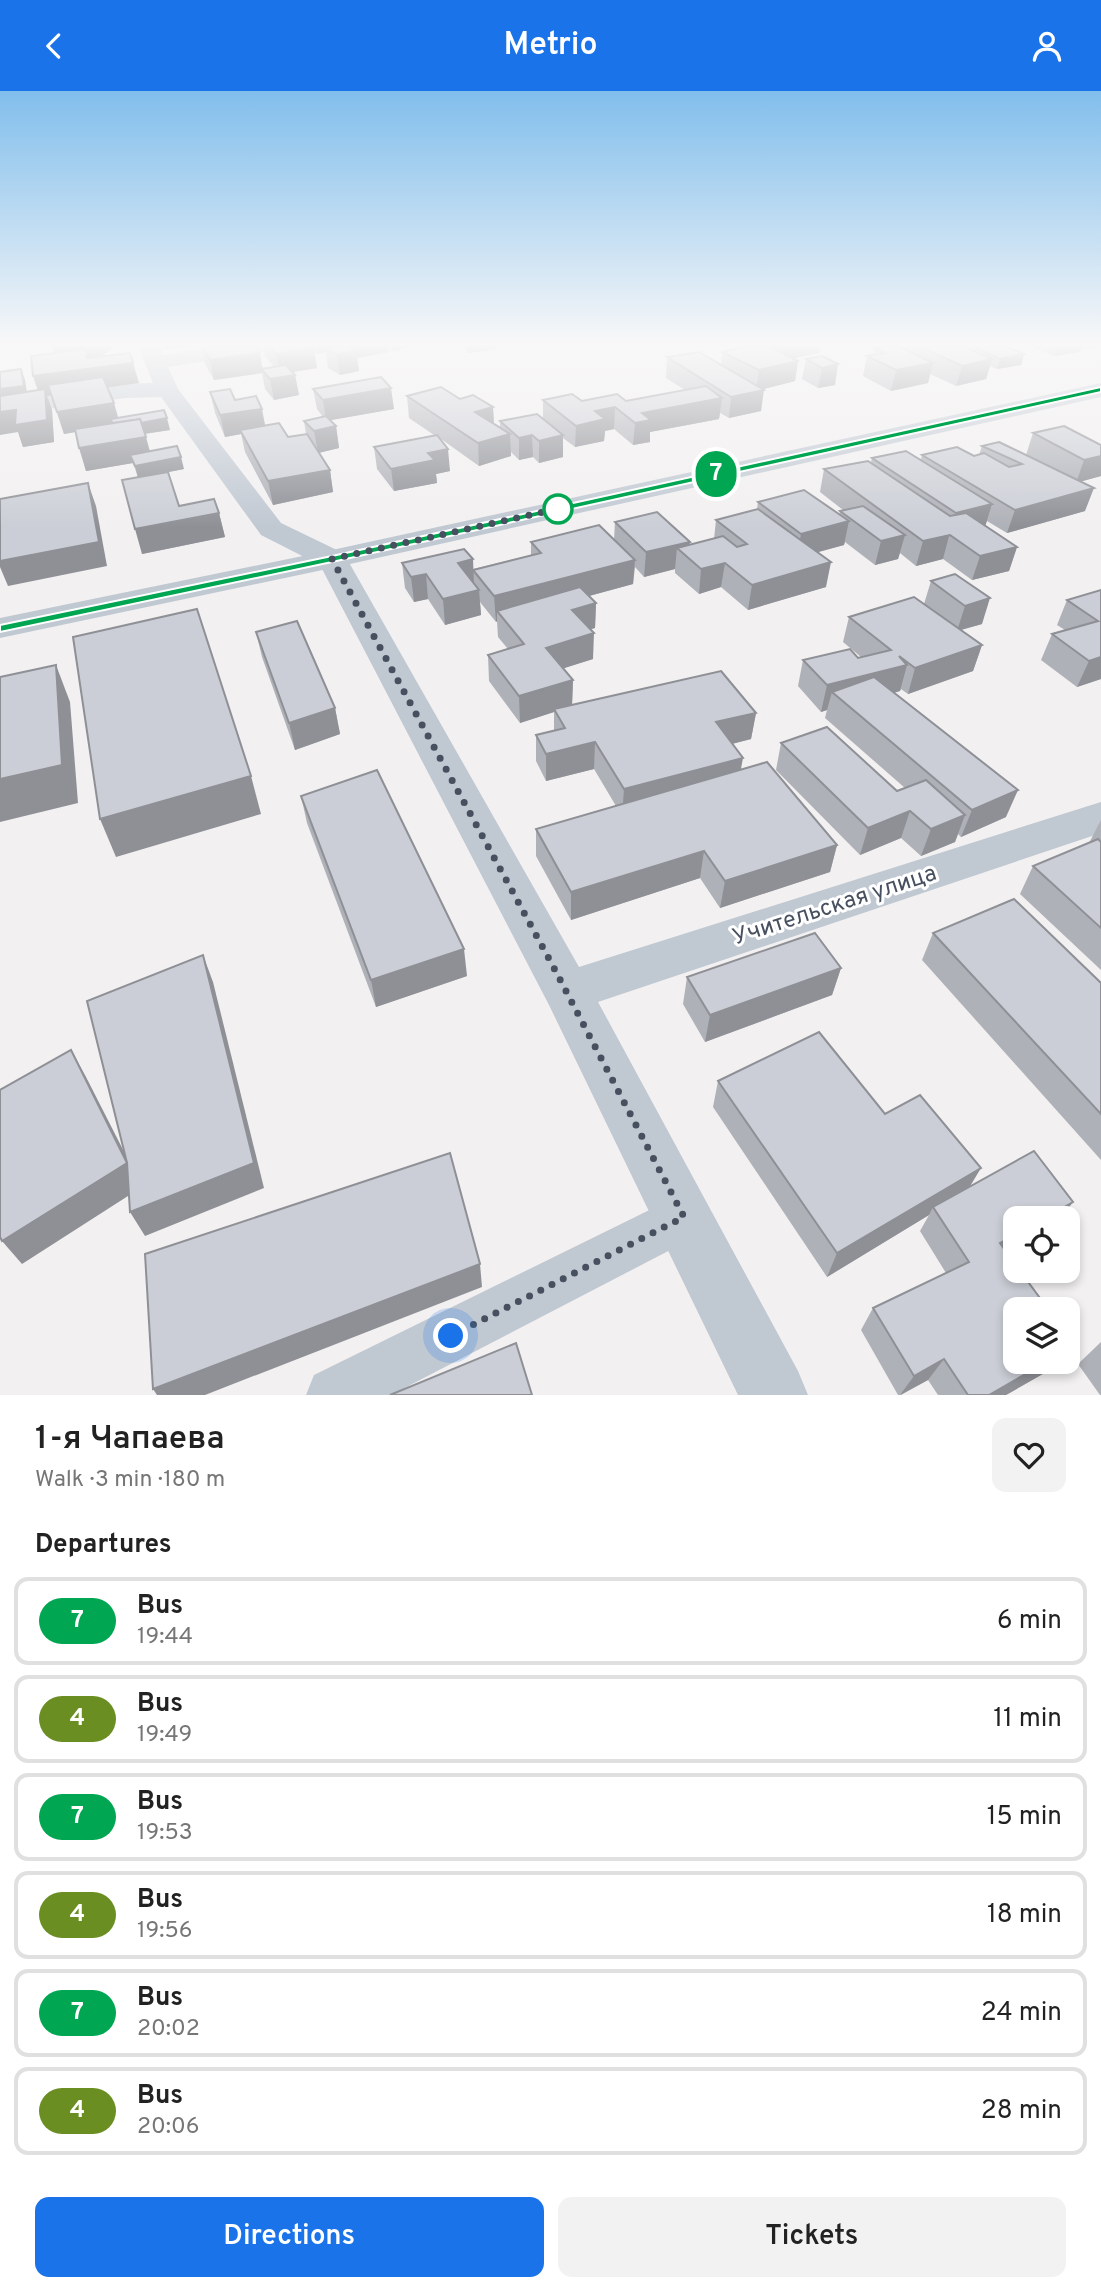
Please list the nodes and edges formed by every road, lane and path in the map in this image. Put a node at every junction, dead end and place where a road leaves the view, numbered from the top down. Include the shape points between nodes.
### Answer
1 (22, 406) edge
2 (179, 406) edge
3 (1029, 406) edge
4 (0, 409) edge
5 (332, 559) junction
6 (0, 628) edge
7 (1101, 817) edge
8 (567, 992) junction
9 (684, 1217) junction
10 (334, 1395) edge
11 (774, 1395) edge

1 - 4 street
2 - 5 street via 271,529
3 - 5 street
5 - 6 street
5 - 8 street
7 - 8 street, Учительская улица
8 - 9 street
9 - 10 lane
9 - 11 street

